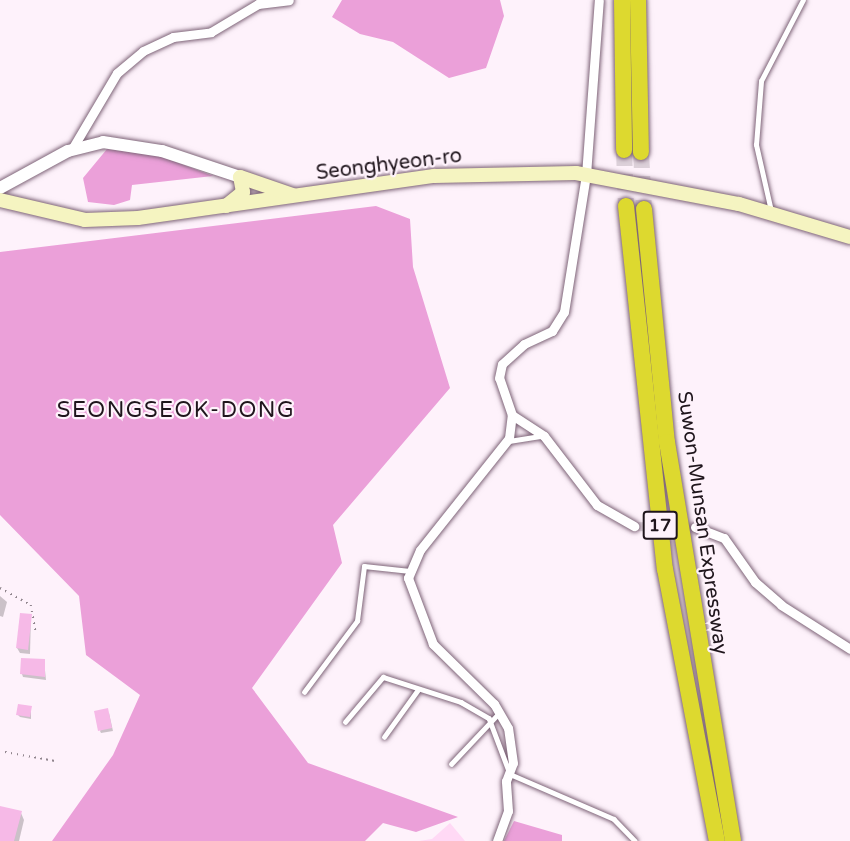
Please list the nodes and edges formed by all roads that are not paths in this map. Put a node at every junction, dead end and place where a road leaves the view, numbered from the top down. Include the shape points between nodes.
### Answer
1 (289, 0) edge
2 (599, 0) edge
3 (622, 0) edge
4 (638, 0) edge
5 (803, 0) edge
6 (72, 150) junction
7 (624, 150) tunnel mouth
8 (641, 152) tunnel mouth
9 (586, 175) junction
10 (240, 177) junction
11 (0, 188) edge
12 (298, 196) junction
13 (0, 200) edge
14 (226, 207) junction
15 (626, 207) tunnel mouth
16 (644, 209) tunnel mouth
17 (771, 214) junction
18 (850, 237) edge
19 (512, 415) junction
20 (544, 436) junction
21 (506, 442) junction
22 (634, 526) tunnel mouth
23 (695, 527) tunnel mouth
24 (410, 571) junction
25 (850, 649) edge
26 (417, 691) junction
27 (304, 692) dead end
28 (500, 712) junction
29 (345, 722) dead end
30 (490, 723) junction
31 (384, 737) dead end
32 (452, 764) dead end
33 (510, 774) junction
34 (497, 841) edge
35 (635, 841) edge
36 (717, 841) edge
37 (733, 841) edge

1 - 6 street via 258,4 211,32 173,37 143,51 117,73
2 - 9 street
3 - 7 highway
4 - 8 highway
5 - 17 lane via 761,81 756,145
6 - 10 street via 91,143 125,143
6 - 11 street
9 - 12 main road, Seonghyeon-ro via 434,176
9 - 17 main road, Seonghyeon-ro
9 - 19 street via 564,312 552,331 510,354 500,371
10 - 12 main road
10 - 14 main road via 243,192
12 - 14 main road, Seonghyeon-ro
13 - 14 main road, Seonghyeon-ro via 85,220
15 - 36 highway, Suwon-Munsan Expressway / 17 via 665,570
16 - 37 highway, Suwon-Munsan Expressway / 17 via 667,442
17 - 18 main road, Seonghyeon-ro
19 - 20 street
19 - 21 street
20 - 21 lane
20 - 22 street via 597,505
21 - 24 street via 420,550
23 - 25 street via 724,538 755,582 781,605
24 - 27 lane via 364,566 357,621
24 - 28 street via 409,588 433,644
26 - 29 lane via 378,679
26 - 30 lane via 467,705
26 - 31 lane
28 - 30 lane
28 - 33 street via 508,728
30 - 32 lane
30 - 33 lane
33 - 34 street via 508,811
33 - 35 lane via 614,819

